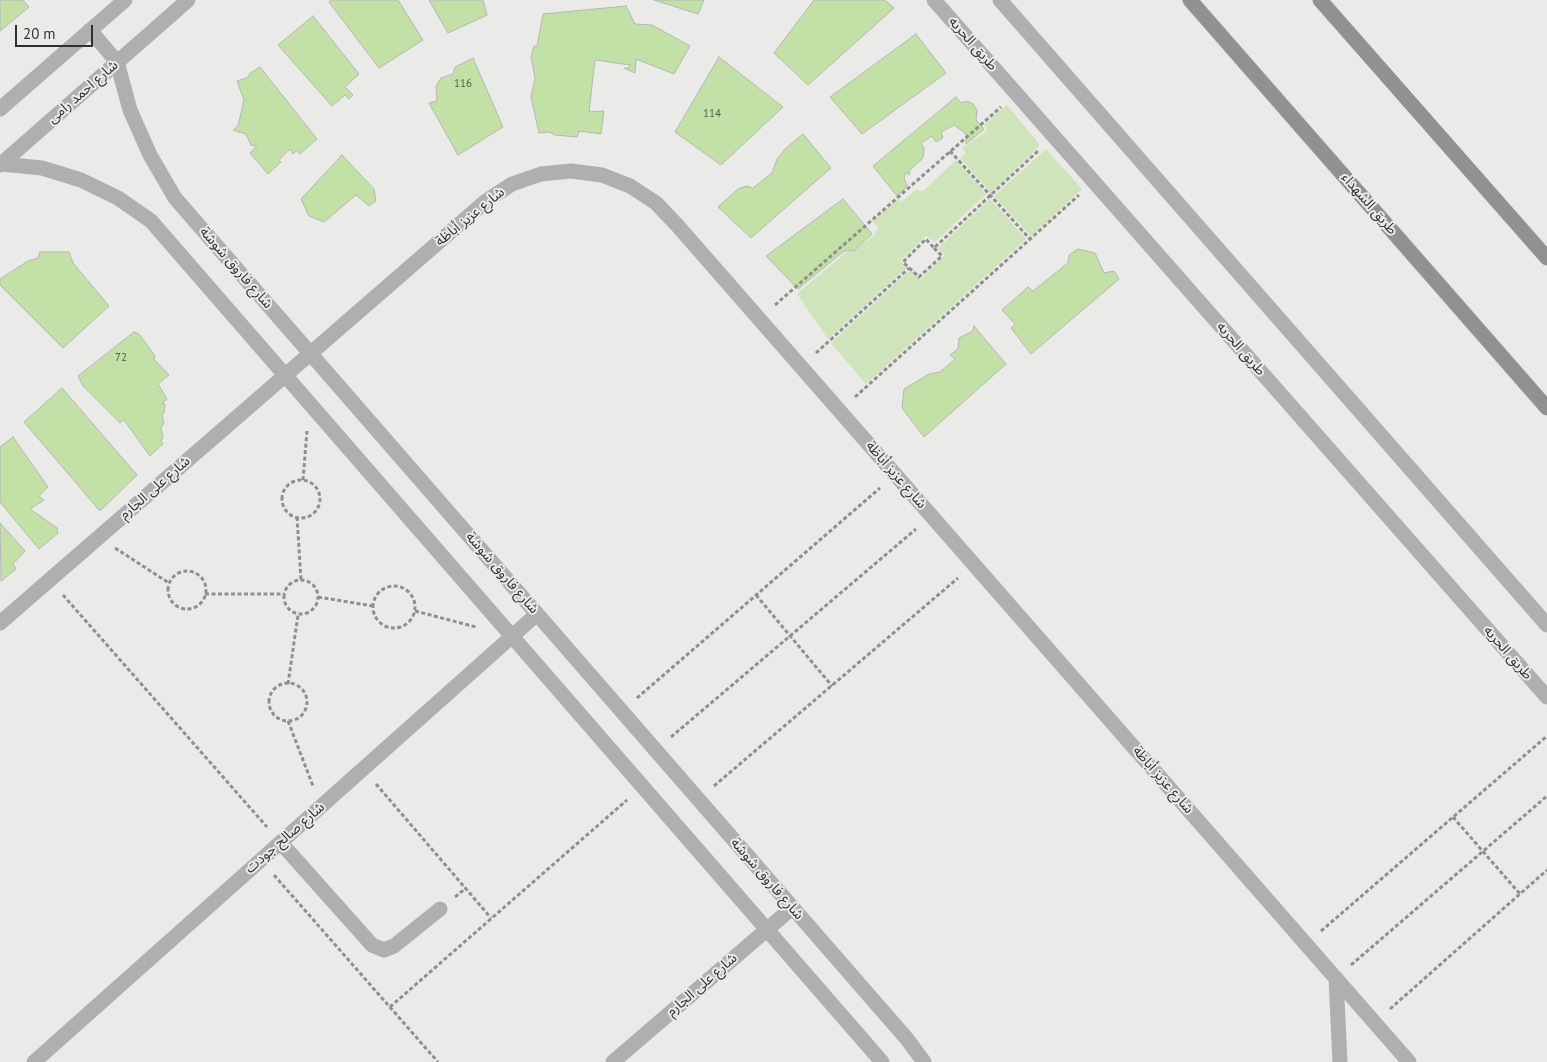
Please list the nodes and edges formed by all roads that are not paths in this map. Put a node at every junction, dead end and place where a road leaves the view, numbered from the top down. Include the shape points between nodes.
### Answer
1 (125, 0) edge
2 (188, 0) edge
3 (934, 0) edge
4 (1000, 0) edge
5 (1190, 0) edge
6 (1320, 0) edge
7 (90, 30) junction
8 (117, 62) junction
9 (0, 109) edge
10 (0, 164) edge
11 (1547, 258) edge
12 (311, 353) junction
13 (286, 375) junction
14 (1547, 408) edge
15 (537, 614) junction
16 (0, 623) edge
17 (1547, 625) edge
18 (512, 636) junction
19 (1547, 697) edge
20 (281, 842) junction
21 (792, 908) junction
22 (440, 909) dead end
23 (767, 929) junction
24 (1336, 978) junction
25 (881, 1061) edge
26 (34, 1062) edge
27 (613, 1062) edge
28 (924, 1062) edge
29 (1340, 1062) edge
30 (1409, 1062) edge

1 - 7 street
2 - 8 street, شارع احمد رامى
3 - 19 street, طريق الحريه
4 - 17 street
5 - 14 main road, طريق الشهداء
6 - 11 main road
7 - 8 street
7 - 9 street
8 - 10 street, شارع احمد رامى
8 - 12 street, شارع فاروق شوشة via 130,110 176,198
10 - 13 street via 42,168 81,180 118,198 151,222
12 - 13 street, شارع على الجارم
12 - 15 street, شارع فاروق شوشة
12 - 24 street, شارع عزيز أباظة via 486,201 512,184 541,174 571,171 609,178 630,186 656,202
13 - 16 street, شارع على الجارم
13 - 18 street
15 - 18 street, شارع صالح جودت
15 - 21 street, شارع فاروق شوشة
18 - 20 street, شارع صالح جودت
18 - 23 street
20 - 22 street via 372,945 384,950 394,946
20 - 26 street, شارع صالح جودت
21 - 23 street, شارع على الجارم
21 - 28 street, شارع فاروق شوشة
23 - 25 street
23 - 27 street, شارع على الجارم
24 - 29 street
24 - 30 street, شارع عزيز أباظة

